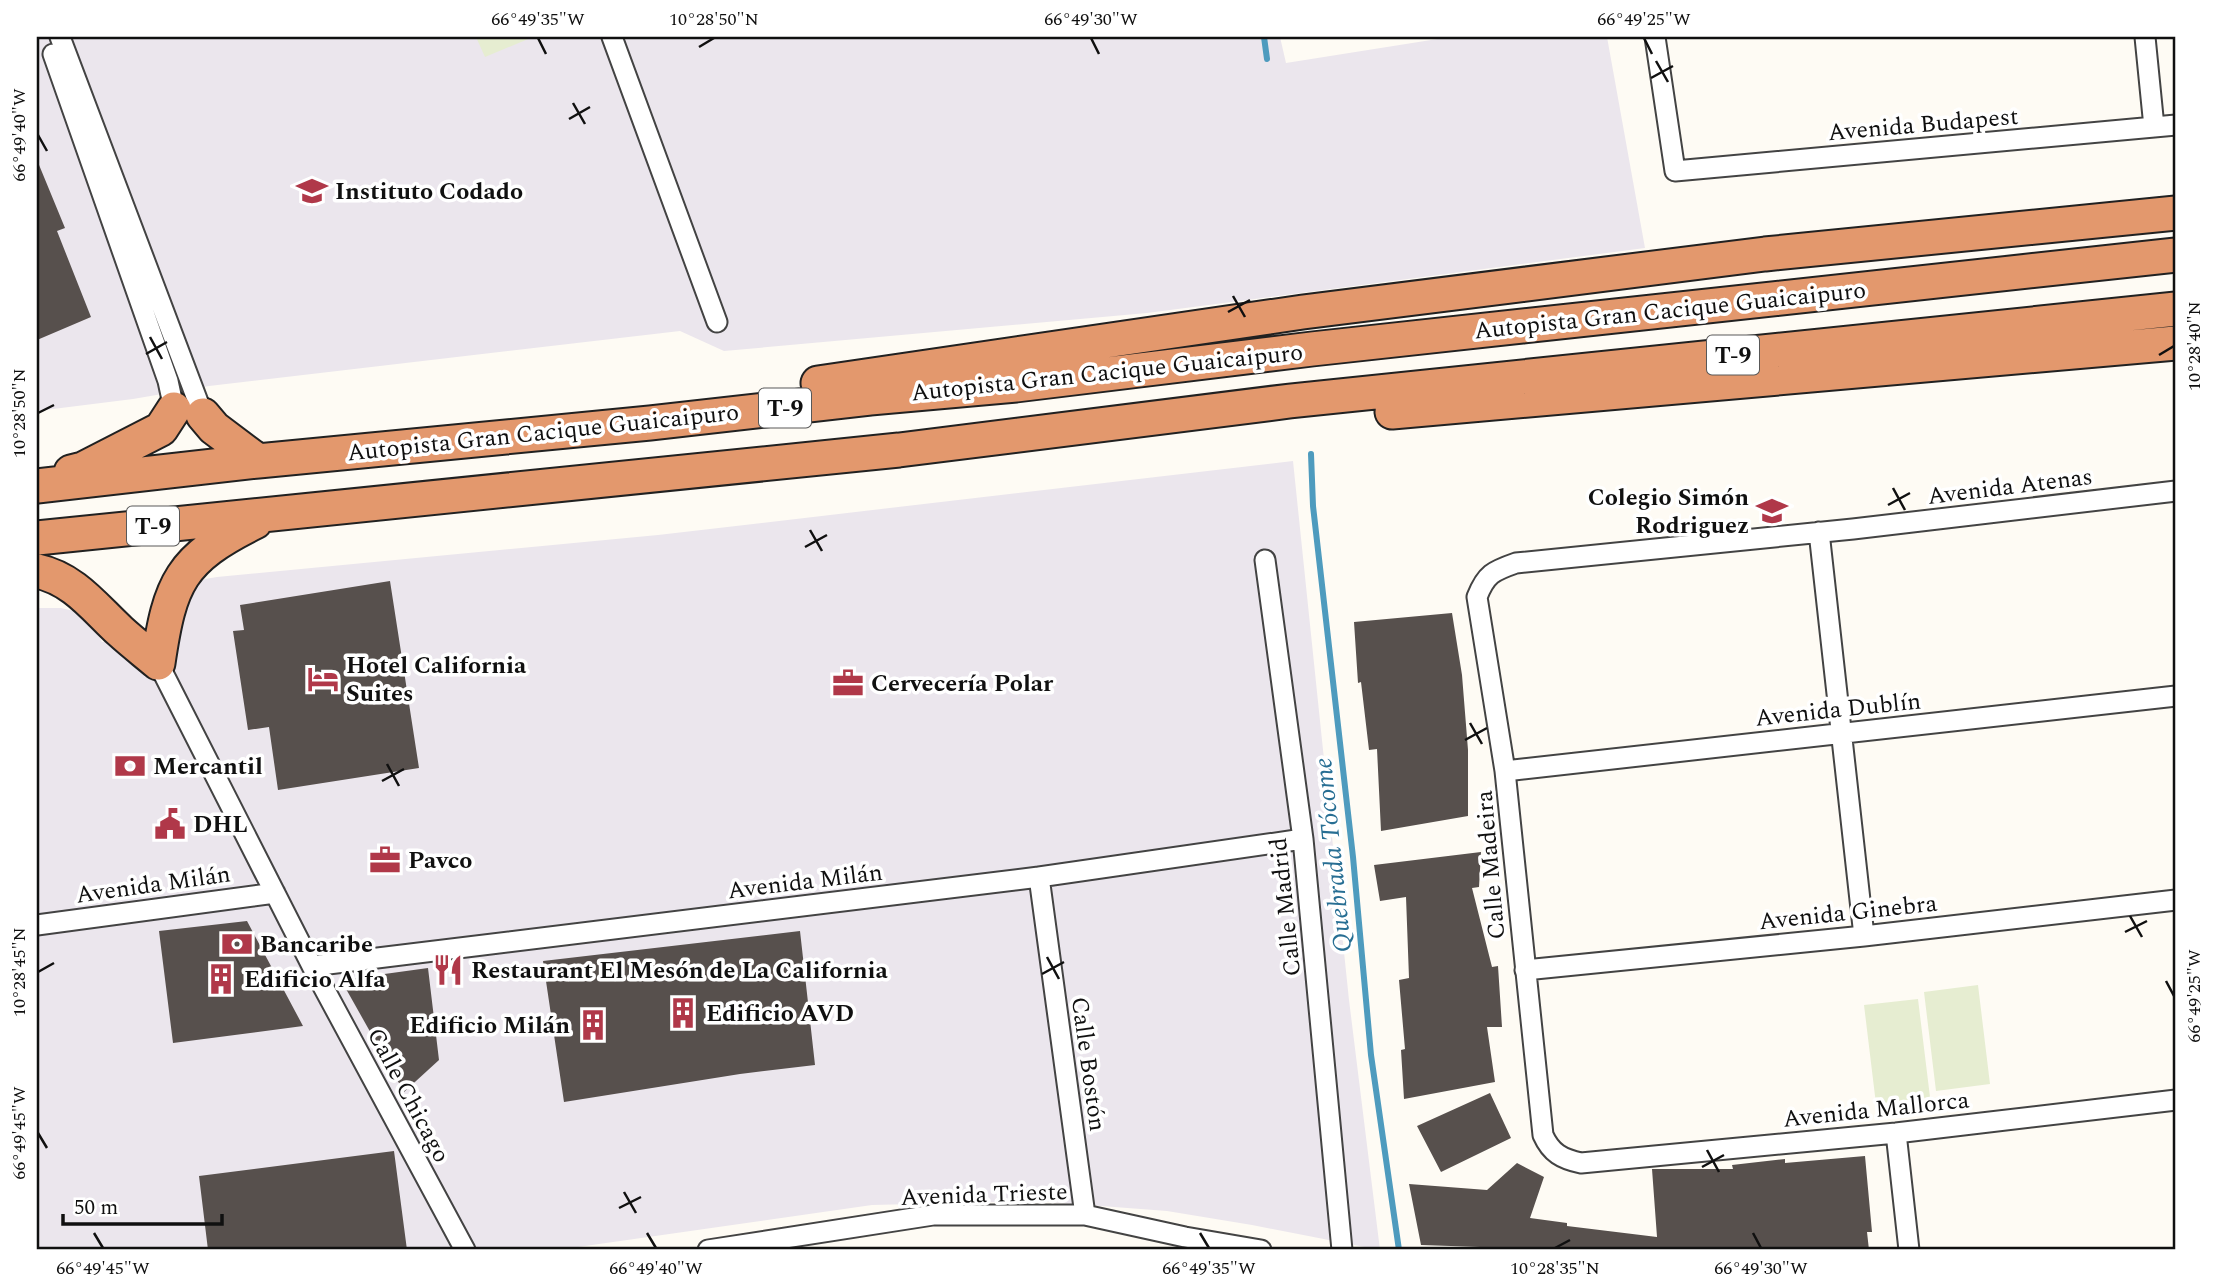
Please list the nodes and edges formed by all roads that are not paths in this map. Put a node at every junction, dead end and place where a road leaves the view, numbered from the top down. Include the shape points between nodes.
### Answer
1 (46, 37) edge
2 (60, 37) edge
3 (612, 37) edge
4 (1655, 37) edge
5 (2145, 37) edge
6 (2176, 125) edge
7 (2154, 127) junction
8 (2176, 199) edge
9 (2176, 213) edge
10 (1765, 254) junction
11 (2176, 255) edge
12 (2176, 309) edge
13 (717, 322) dead end
14 (2176, 343) edge
15 (1290, 401) junction
16 (188, 412) junction
17 (650, 423) junction
18 (258, 461) junction
19 (37, 484) edge
20 (2176, 491) edge
21 (270, 514) junction
22 (1819, 532) junction
23 (37, 538) edge
24 (1265, 560) dead end
25 (1516, 564) joint
26 (37, 572) edge
27 (158, 663) junction
28 (2176, 696) edge
29 (1840, 734) junction
30 (1505, 771) junction
31 (1303, 839) junction
32 (1039, 877) junction
33 (275, 893) junction
34 (2176, 900) edge
35 (37, 925) edge
36 (1864, 936) junction
37 (312, 965) junction
38 (1525, 970) junction
39 (2176, 1100) edge
40 (1896, 1133) junction
41 (1581, 1163) joint
42 (1084, 1215) junction
43 (465, 1250) edge
44 (708, 1250) edge
45 (1261, 1250) edge
46 (1342, 1250) edge
47 (1909, 1250) edge

1 - 16 street via 168,381
2 - 16 street
3 - 13 street
4 - 7 street, Avenida Budapest via 1675,171
5 - 7 street
6 - 7 street, Avenida Budapest
8 - 10 highway via 1939,225
9 - 10 highway
10 - 17 highway via 1303,312 827,380
11 - 17 highway, Autopista Gran Cacique Guaicaipuro / T-9
12 - 15 highway, Autopista Gran Cacique Guaicaipuro / T-9
14 - 15 highway via 1341,416
15 - 21 highway, Autopista Gran Cacique Guaicaipuro / T-9 via 899,450
16 - 18 highway
16 - 19 highway via 83,469
17 - 18 highway, Autopista Gran Cacique Guaicaipuro / T-9
18 - 19 highway, Autopista Gran Cacique Guaicaipuro / T-9
20 - 22 street, Avenida Atenas
21 - 23 highway, Autopista Gran Cacique Guaicaipuro / T-9
21 - 27 highway via 228,535 179,579 164,623
22 - 25 street, Avenida Atenas
22 - 29 street
24 - 31 street, Calle Madrid
25 - 30 street, Calle Madeira via 1497,569 1484,580 1476,597
26 - 27 highway via 81,592
27 - 33 street, Calle Chicago
28 - 29 street, Avenida Dublín
29 - 30 street, Avenida Dublín
29 - 36 street
30 - 38 street, Calle Madeira
31 - 32 street, Avenida Milán
31 - 46 street, Calle Madrid
32 - 37 street, Avenida Milán
32 - 42 street, Calle Bostón
33 - 35 street, Avenida Milán
33 - 37 street, Calle Chicago
34 - 36 street, Avenida Ginebra
36 - 38 street, Avenida Ginebra
37 - 43 street, Calle Chicago
38 - 41 street, Calle Madeira via 1543,1135 1556,1154
39 - 40 street, Avenida Mallorca
40 - 41 street, Avenida Mallorca
40 - 47 street
42 - 44 street, Avenida Trieste via 933,1215
42 - 45 street, Avenida Trieste

